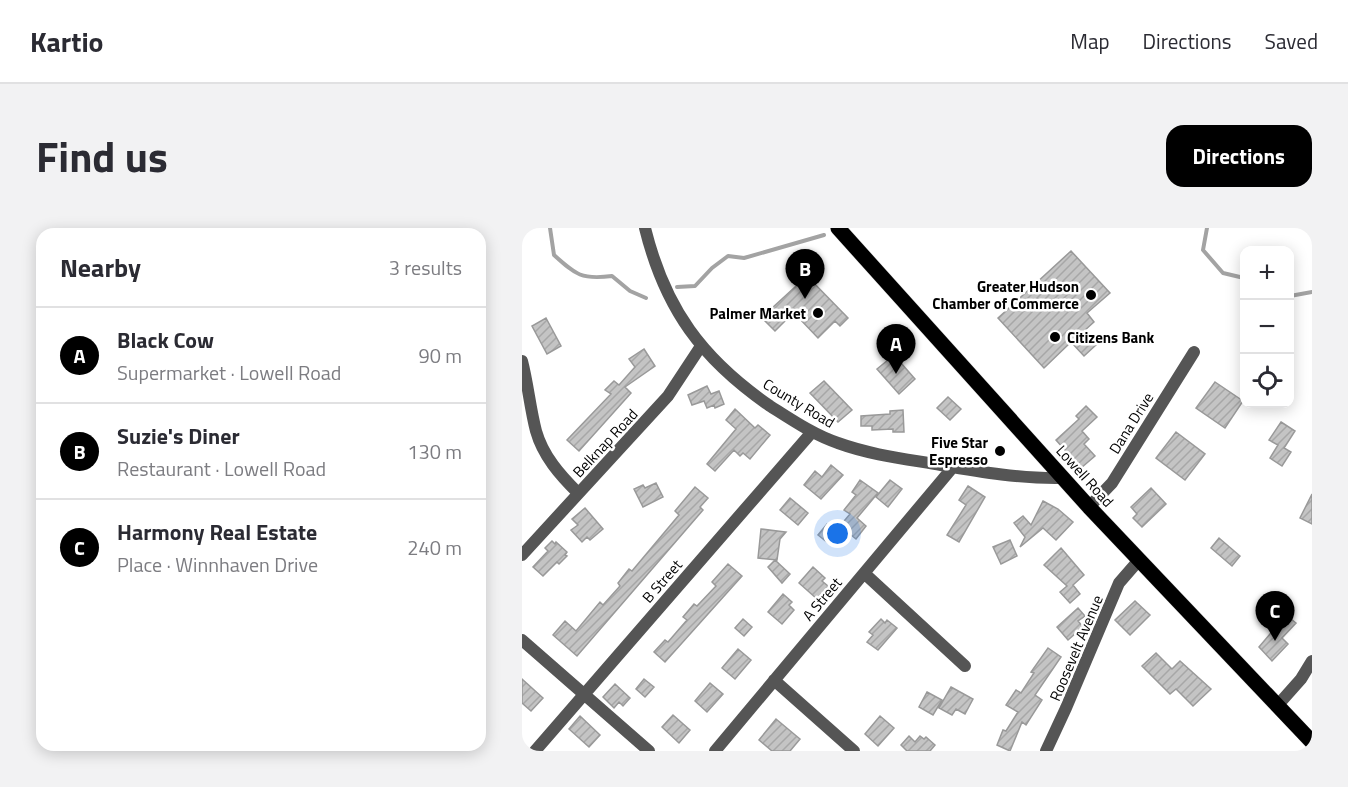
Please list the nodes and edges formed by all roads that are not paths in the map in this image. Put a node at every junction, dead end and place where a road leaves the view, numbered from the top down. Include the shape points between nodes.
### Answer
1 (645, 228) edge
2 (838, 228) edge
3 (701, 346) junction
4 (1194, 352) dead end
5 (522, 361) edge
6 (812, 432) junction
7 (953, 467) junction
8 (1063, 478) junction
9 (578, 493) junction
10 (1089, 507) junction
11 (522, 555) edge
12 (1139, 560) junction
13 (864, 573) junction
14 (522, 640) edge
15 (1312, 661) edge
16 (964, 666) dead end
17 (774, 680) junction
18 (584, 694) junction
19 (1276, 706) junction
20 (1312, 742) edge
21 (536, 751) edge
22 (649, 751) edge
23 (715, 751) edge
24 (854, 751) edge
25 (1046, 751) edge

1 - 3 street, County Road via 669,297
2 - 8 main road, Lowell Road
3 - 6 street, County Road via 749,391
3 - 9 street, Belknap Road via 668,396
4 - 10 street, Dana Drive via 1112,483
5 - 9 street via 543,449
6 - 7 street, County Road via 868,452
6 - 18 street, B Street
7 - 8 street, County Road
7 - 13 street, A Street
8 - 10 main road, Lowell Road
9 - 11 street, Belknap Road
10 - 12 main road, Lowell Road
12 - 19 main road, Lowell Road
12 - 25 street, Roosevelt Avenue via 1119,583
13 - 16 street
13 - 17 street, A Street
14 - 18 street
15 - 19 street
17 - 23 street, A Street
17 - 24 street
18 - 21 street, B Street
18 - 22 street
19 - 20 main road, Lowell Road

